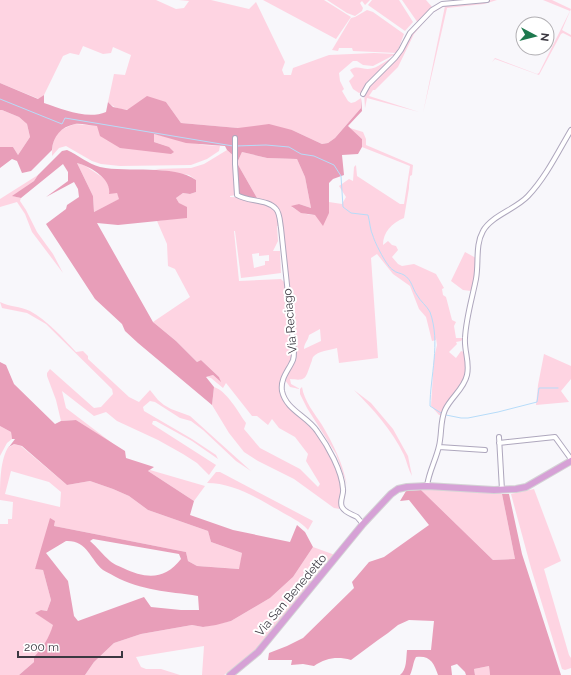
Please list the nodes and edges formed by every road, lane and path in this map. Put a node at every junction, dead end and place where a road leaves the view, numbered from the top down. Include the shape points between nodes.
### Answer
1 (487, 0) edge
2 (363, 94) dead end
3 (571, 130) edge
4 (235, 138) dead end
5 (499, 437) dead end
6 (499, 443) junction
7 (439, 446) junction
8 (485, 450) dead end
9 (571, 460) edge
10 (427, 486) junction
11 (502, 490) junction
12 (363, 523) junction
13 (230, 675) edge

1 - 2 street via 442,4 432,10 410,33 395,58 368,84
3 - 7 street via 539,184 528,197 489,223 480,237 476,279 465,338 467,377 461,390 445,410
4 - 12 street, Via Reciago via 237,195 271,205 277,210 281,228 294,351 293,360 282,384 284,399 317,430 341,477 344,491 341,506
5 - 6 street
6 - 9 street via 555,437
6 - 11 street
7 - 8 street
7 - 10 street via 429,472
9 - 11 main road, Via San Benedetto via 526,487
10 - 11 main road, Via San Benedetto
10 - 12 main road, Via San Benedetto via 398,489
12 - 13 main road, Via San Benedetto via 258,652

